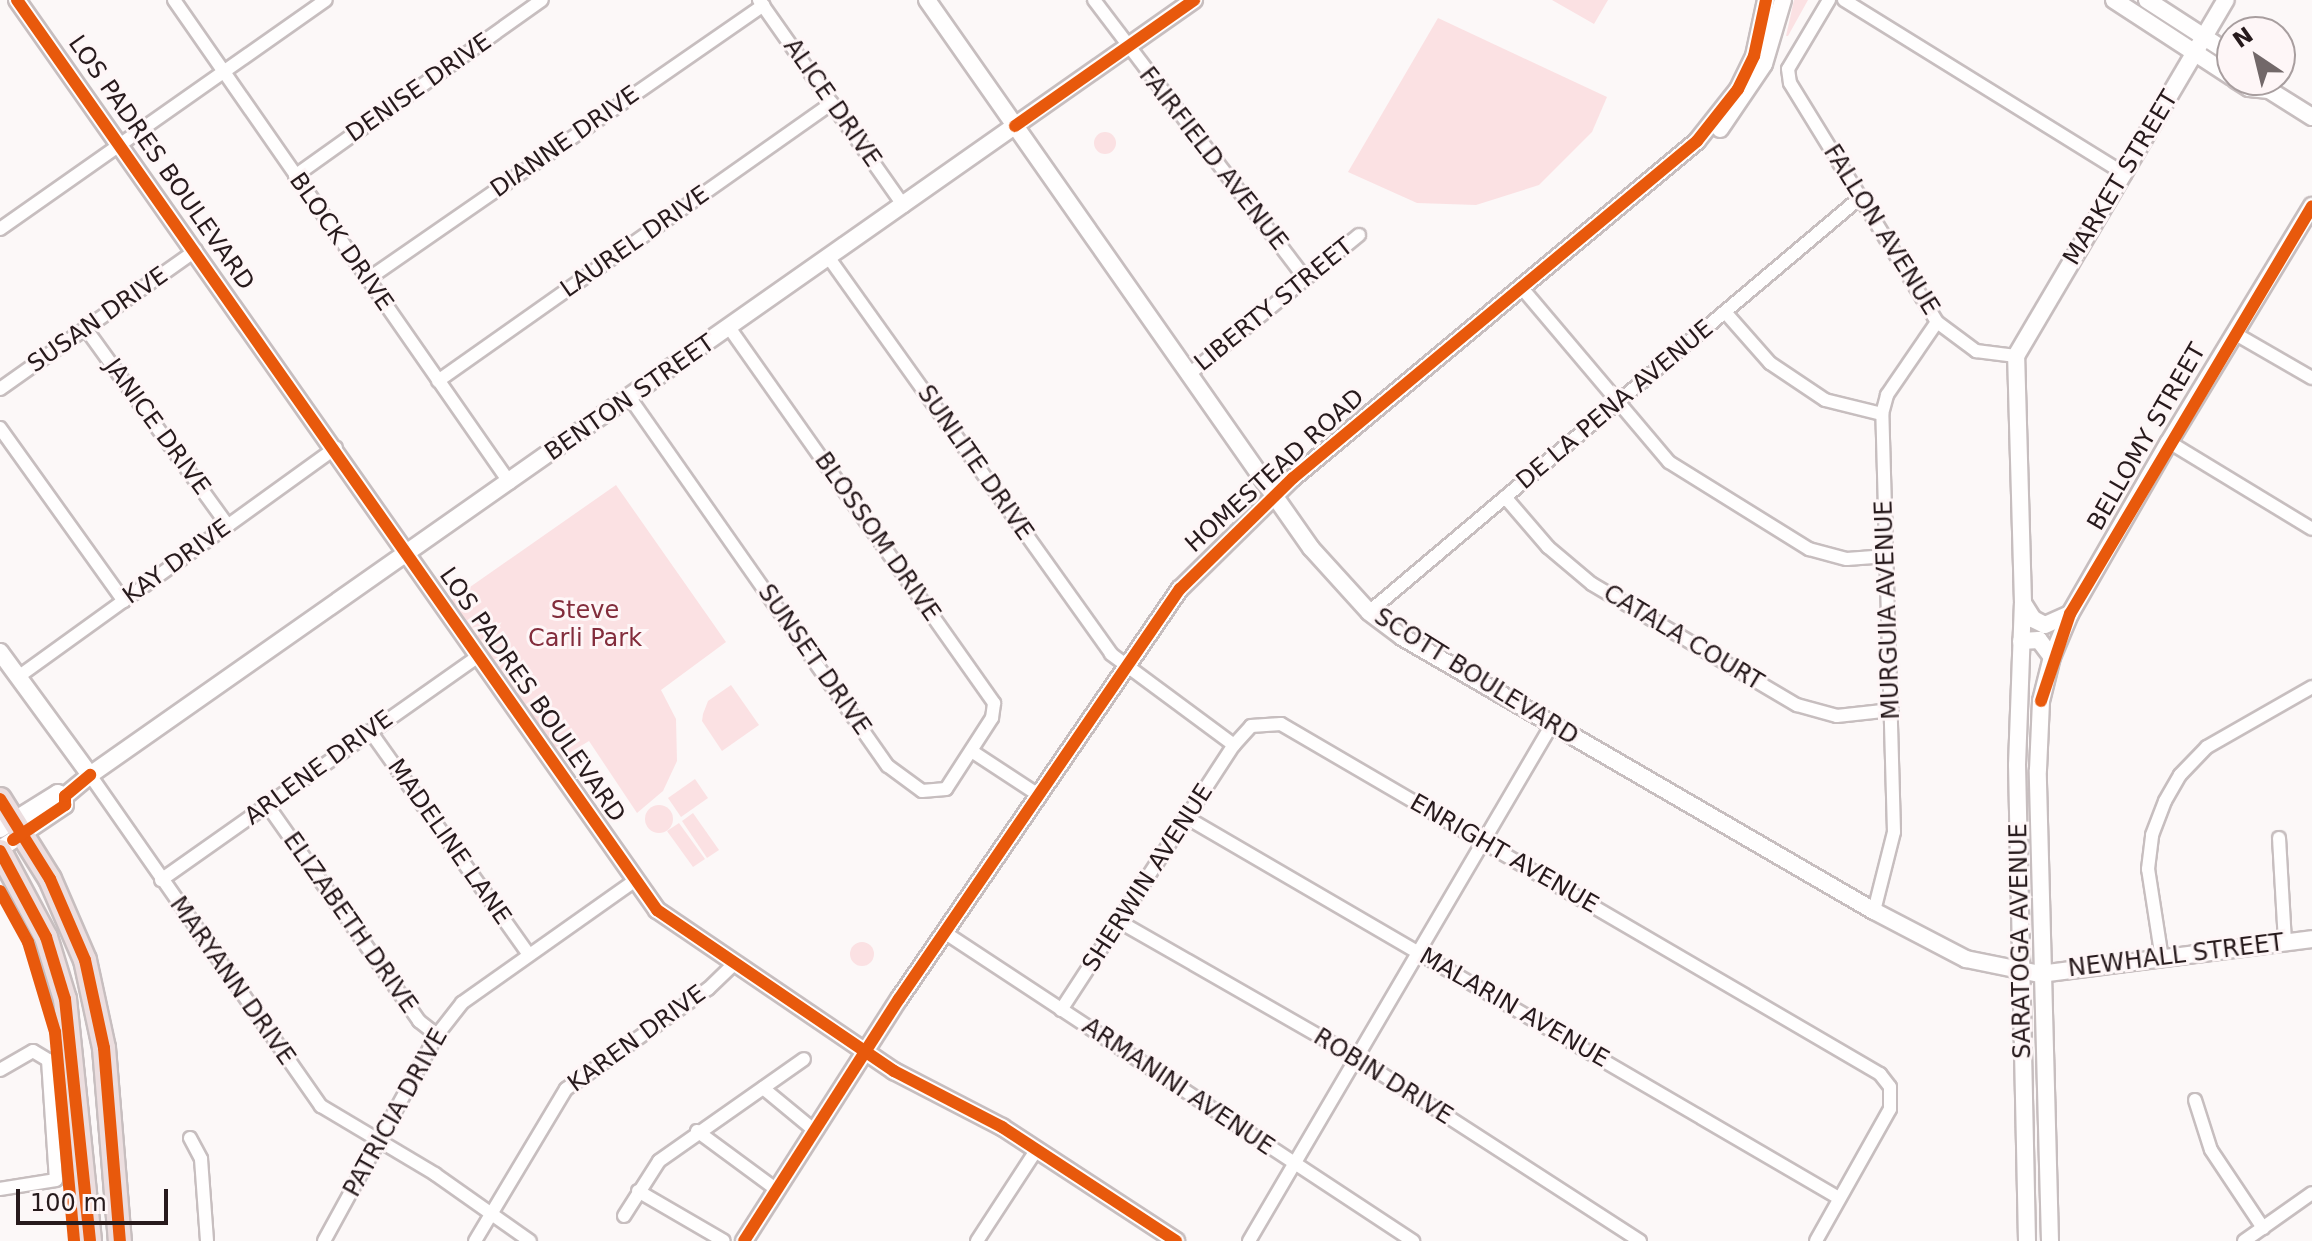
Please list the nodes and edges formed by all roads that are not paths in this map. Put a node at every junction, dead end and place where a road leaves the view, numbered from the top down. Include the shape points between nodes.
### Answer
1 (17, 0) edge
2 (174, 0) edge
3 (326, 0) edge
4 (542, 0) edge
5 (927, 0) edge
6 (1094, 0) edge
7 (1194, 0) edge
8 (1766, 0) edge
9 (1783, 0) edge
10 (1829, 0) edge
11 (1844, 0) edge
12 (2114, 0) edge
13 (2147, 0) edge
14 (2226, 0) edge
15 (761, 2) edge
16 (2204, 37) junction
17 (2216, 45) edge
18 (1127, 46) junction
19 (2195, 53) junction
20 (2216, 67) edge
21 (224, 72) junction
22 (2282, 96) edge
23 (832, 103) junction
24 (2312, 117) edge
25 (1015, 126) junction
26 (1697, 141) junction
27 (122, 144) junction
28 (2125, 174) junction
29 (295, 176) junction
30 (1861, 197) junction
31 (904, 206) junction
32 (2312, 206) edge
33 (3, 222) edge
34 (1359, 235) dead end
35 (196, 250) junction
36 (829, 258) junction
37 (1305, 278) junction
38 (368, 279) junction
39 (1521, 287) junction
40 (1725, 312) junction
41 (1937, 322) junction
42 (729, 327) junction
43 (86, 329) junction
44 (2234, 333) junction
45 (2016, 356) junction
46 (1188, 375) junction
47 (2312, 378) edge
48 (438, 381) junction
49 (0, 389) edge
50 (630, 398) junction
51 (1616, 405) junction
52 (1882, 414) junction
53 (0, 428) edge
54 (2169, 442) junction
55 (336, 448) junction
56 (510, 483) junction
57 (1505, 497) junction
58 (1274, 498) junction
59 (228, 526) junction
60 (2312, 529) edge
61 (408, 555) junction
62 (1887, 556) junction
63 (124, 601) junction
64 (2023, 603) junction
65 (1369, 612) junction
66 (2070, 614) junction
67 (2021, 641) junction
68 (0, 652) edge
69 (478, 656) junction
70 (2052, 657) junction
71 (1123, 666) junction
72 (18, 677) junction
73 (2312, 687) edge
74 (2041, 701) joint
75 (1892, 710) junction
76 (1551, 726) junction
77 (370, 731) junction
78 (1234, 745) junction
79 (973, 752) junction
80 (90, 775) junction
81 (1037, 794) junction
82 (0, 799) edge
83 (268, 806) junction
84 (1189, 819) junction
85 (12, 828) edge
86 (2279, 838) dead end
87 (1482, 841) junction
88 (0, 850) edge
89 (161, 880) junction
90 (634, 881) junction
91 (1874, 911) junction
92 (1120, 922) junction
93 (944, 932) junction
94 (2312, 939) edge
95 (2285, 942) junction
96 (1417, 951) junction
97 (528, 953) junction
98 (2162, 959) junction
99 (732, 966) junction
100 (2022, 972) junction
101 (2040, 974) junction
102 (1061, 1010) junction
103 (437, 1035) junction
104 (867, 1054) junction
105 (1357, 1058) junction
106 (804, 1059) dead end
107 (0, 1070) edge
108 (763, 1088) junction
109 (2195, 1100) dead end
110 (697, 1131) junction
111 (815, 1131) junction
112 (190, 1138) dead end
113 (378, 1144) junction
114 (1037, 1149) junction
115 (1294, 1164) junction
116 (0, 1189) edge
117 (777, 1190) junction
118 (638, 1191) junction
119 (2312, 1193) edge
120 (1839, 1198) junction
121 (492, 1214) junction
122 (624, 1216) dead end
123 (2263, 1228) junction
124 (90, 1241) edge
125 (120, 1241) edge
126 (207, 1241) edge
127 (324, 1241) edge
128 (475, 1241) edge
129 (530, 1241) edge
130 (724, 1241) edge
131 (744, 1241) edge
132 (977, 1241) edge
133 (1176, 1241) edge
134 (1249, 1241) edge
135 (1413, 1241) edge
136 (1640, 1241) edge
137 (1816, 1241) edge
138 (2027, 1241) edge
139 (2050, 1241) edge
140 (2244, 1241) edge

1 - 27 main road, LOS PADRES BOULEVARD
2 - 21 street, BLOCK DRIVE
3 - 21 street
4 - 29 street, DENISE DRIVE
5 - 25 main road, SCOTT BOULEVARD
6 - 18 street, FAIRFIELD AVENUE
7 - 18 main road, BENTON STREET
8 - 26 main road, HOMESTEAD ROAD via 1754,56
9 - 26 main road, HOMESTEAD ROAD via 1772,47 1752,89 1717,132
10 - 30 street, FALLON AVENUE via 1792,62 1790,83
11 - 28 street
12 - 19 main road
13 - 16 main road
14 - 16 main road, MARKET STREET
15 - 23 street, ALICE DRIVE
15 - 38 street, DIANNE DRIVE
16 - 17 main road
16 - 19 main road, MARKET STREET
18 - 25 main road, BENTON STREET
18 - 37 street, FAIRFIELD AVENUE
19 - 20 main road
19 - 28 main road, MARKET STREET
21 - 27 street
21 - 29 street, BLOCK DRIVE
22 - 24 main road
23 - 31 street, ALICE DRIVE
23 - 48 street, LAUREL DRIVE
25 - 31 main road, BENTON STREET
25 - 46 main road, SCOTT BOULEVARD
26 - 39 main road, HOMESTEAD ROAD
27 - 33 street
27 - 35 main road, LOS PADRES BOULEVARD
28 - 45 main road, MARKET STREET
29 - 38 street, BLOCK DRIVE
30 - 40 street, DE LA PENA AVENUE
30 - 41 street, FALLON AVENUE
31 - 36 main road, BENTON STREET
32 - 44 main road, BELLOMY STREET
34 - 37 street, LIBERTY STREET
35 - 43 street, SUSAN DRIVE
35 - 55 main road, LOS PADRES BOULEVARD
36 - 42 main road, BENTON STREET
36 - 71 street, SUNLITE DRIVE
37 - 46 street, LIBERTY STREET
38 - 48 street, BLOCK DRIVE
39 - 51 street
39 - 58 main road, HOMESTEAD ROAD
40 - 51 street, DE LA PENA AVENUE
40 - 52 street via 1770,363 1825,400
41 - 45 street, FALLON AVENUE via 1976,351
41 - 52 street, MURGUIA AVENUE via 1887,395
42 - 50 main road, BENTON STREET
42 - 79 street, BLOSSOM DRIVE via 989,695 992,718
43 - 49 street, SUSAN DRIVE
43 - 59 street, JANICE DRIVE
44 - 47 street
44 - 54 main road, BELLOMY STREET
45 - 64 main road, SARATOGA AVENUE
46 - 58 main road, SCOTT BOULEVARD
48 - 56 street, BLOCK DRIVE
50 - 56 main road, BENTON STREET
50 - 79 street, SUNSET DRIVE via 888,766 914,787 932,793 946,789
51 - 57 street, DE LA PENA AVENUE
51 - 62 street via 1669,462 1809,549 1847,559
52 - 62 street, MURGUIA AVENUE
53 - 63 street
54 - 60 street
54 - 66 main road, BELLOMY STREET
55 - 59 street, KAY DRIVE
55 - 61 main road, LOS PADRES BOULEVARD
56 - 61 main road, BENTON STREET
57 - 65 street, DE LA PENA AVENUE
57 - 75 street, CATALA COURT via 1548,547 1592,584 1797,705 1837,716
58 - 65 main road, SCOTT BOULEVARD via 1319,559
58 - 71 main road, HOMESTEAD ROAD via 1188,580
59 - 63 street, KAY DRIVE
61 - 69 main road, LOS PADRES BOULEVARD
61 - 80 main road, BENTON STREET
62 - 75 street, MURGUIA AVENUE
63 - 72 street, KAY DRIVE
64 - 66 main road via 2033,619 2045,625
64 - 67 main road, SARATOGA AVENUE
65 - 76 main road, SCOTT BOULEVARD
66 - 70 main road, BELLOMY STREET
67 - 70 main road via 2039,640
67 - 100 main road, SARATOGA AVENUE via 2017,765
68 - 72 main road, MARYANN DRIVE
69 - 77 street, ARLENE DRIVE
69 - 90 main road, LOS PADRES BOULEVARD
70 - 74 main road, BELLOMY STREET
71 - 78 street
71 - 81 main road, HOMESTEAD ROAD
72 - 80 main road, MARYANN DRIVE
73 - 98 street via 2207,747 2180,775 2165,801 2152,835 2148,869
74 - 101 main road, SARATOGA AVENUE
75 - 91 street, MURGUIA AVENUE via 1894,832
76 - 87 street
76 - 91 main road, SCOTT BOULEVARD
77 - 83 street, ARLENE DRIVE
77 - 97 street, MADELINE LANE
78 - 84 street, SHERWIN AVENUE
78 - 87 street, ENRIGHT AVENUE via 1251,726 1281,724
79 - 81 street
80 - 85 main road, BENTON STREET via 65,796 65,805
80 - 89 street, MARYANN DRIVE
81 - 93 main road, HOMESTEAD ROAD
82 - 85 highway
83 - 89 street, ARLENE DRIVE
83 - 103 street, ELIZABETH DRIVE via 419,1021
84 - 92 street, SHERWIN AVENUE
84 - 96 street, MALARIN AVENUE
85 - 88 main road, BENTON STREET
85 - 125 highway via 73,928 96,1004
86 - 95 street
87 - 96 street
87 - 120 street, ENRIGHT AVENUE via 1880,1074 1890,1087 1890,1109
88 - 124 highway via 46,937 65,999
89 - 113 street, MARYANN DRIVE via 321,1106
90 - 97 street, PATRICIA DRIVE
90 - 99 main road, LOS PADRES BOULEVARD via 674,926
91 - 100 main road, SCOTT BOULEVARD via 1966,959
92 - 102 street, SHERWIN AVENUE
92 - 105 street, ROBIN DRIVE
93 - 102 street, ARMANINI AVENUE
93 - 104 main road, HOMESTEAD ROAD
94 - 95 main road, NEWHALL STREET
95 - 98 main road, NEWHALL STREET
96 - 105 street
96 - 120 street, MALARIN AVENUE
97 - 103 street, PATRICIA DRIVE via 462,1003
98 - 101 main road, NEWHALL STREET
99 - 104 main road, LOS PADRES BOULEVARD
99 - 121 street, KAREN DRIVE via 708,989 566,1089
100 - 101 main road, SCOTT BOULEVARD
100 - 138 main road, SARATOGA AVENUE
101 - 139 main road, SARATOGA AVENUE
102 - 115 street, ARMANINI AVENUE
103 - 113 street, PATRICIA DRIVE
104 - 111 main road, HOMESTEAD ROAD
104 - 114 main road, LOS PADRES BOULEVARD
105 - 115 street
105 - 136 street, ROBIN DRIVE
106 - 108 street
107 - 116 street via 33,1051 48,1060 56,1180
108 - 110 street
108 - 111 street
109 - 123 street via 2211,1150
110 - 117 street
110 - 118 street via 659,1161
111 - 117 main road, HOMESTEAD ROAD
112 - 126 street via 201,1159
113 - 121 street, MARYANN DRIVE via 435,1174
113 - 127 street, PATRICIA DRIVE
114 - 132 street
114 - 133 main road, LOS PADRES BOULEVARD
115 - 134 street
115 - 135 street, ARMANINI AVENUE
117 - 131 main road, HOMESTEAD ROAD
118 - 122 street
118 - 130 street
119 - 123 street
120 - 137 street
121 - 128 street, KAREN DRIVE
121 - 129 street, MARYANN DRIVE
123 - 140 street

